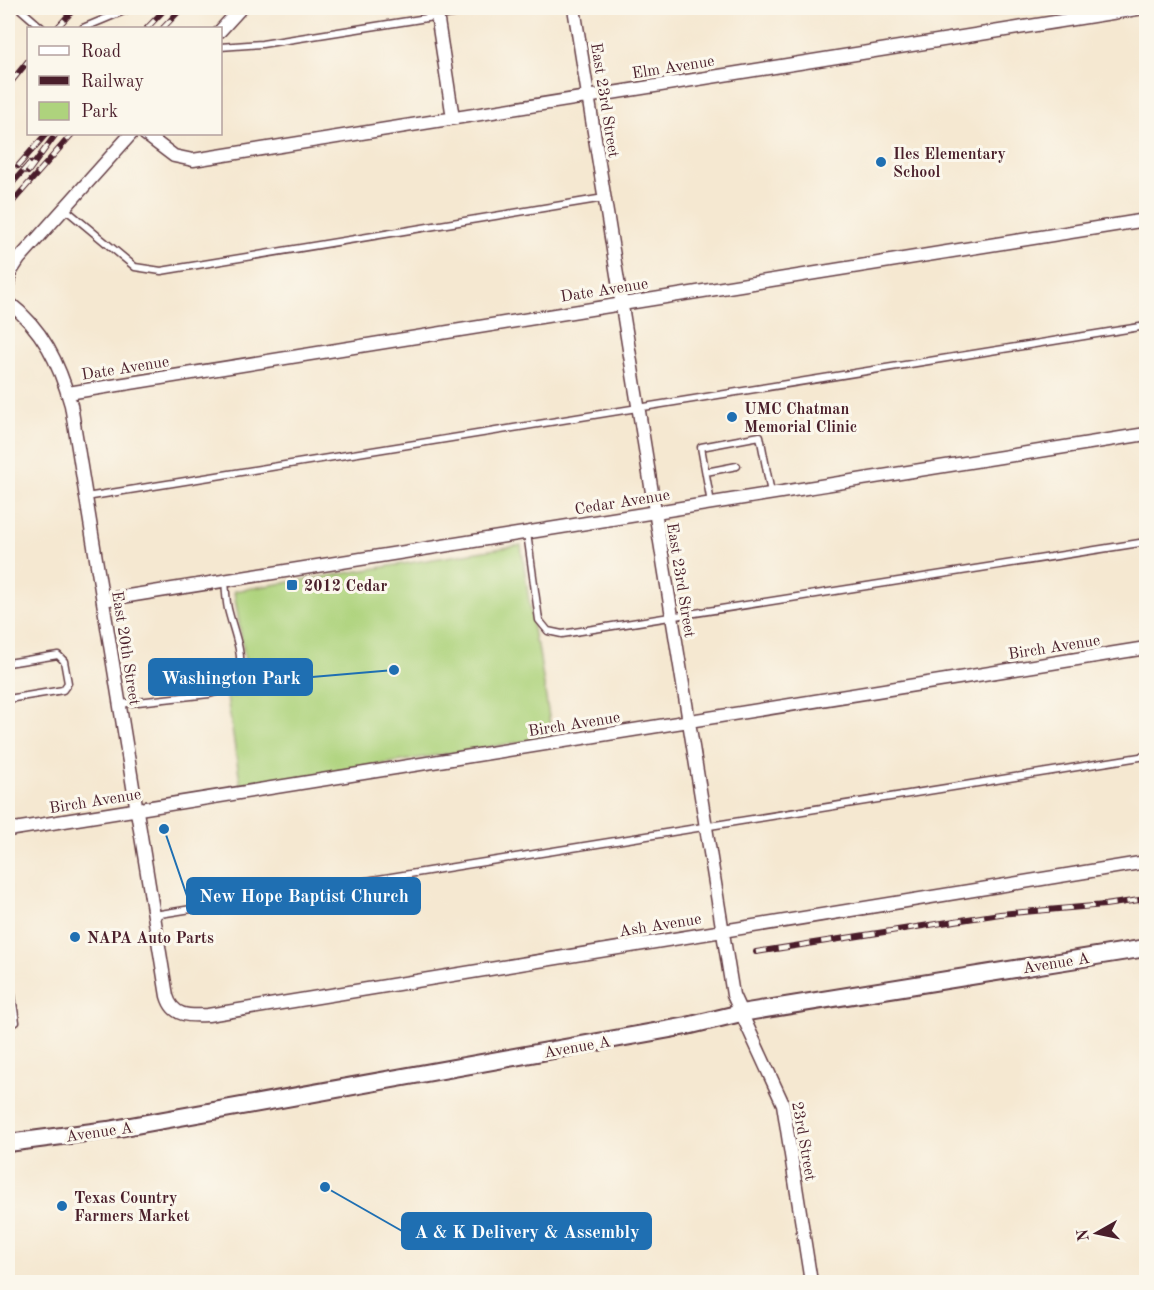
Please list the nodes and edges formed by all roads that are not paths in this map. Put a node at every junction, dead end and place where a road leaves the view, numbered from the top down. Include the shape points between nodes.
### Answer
1 (20, 8) edge
2 (131, 8) edge
3 (241, 8) edge
4 (490, 8) edge
5 (574, 8) edge
6 (1143, 8) edge
7 (436, 11) edge
8 (41, 27) edge
9 (85, 27) edge
10 (222, 28) edge
11 (222, 47) edge
12 (589, 96) junction
13 (453, 118) junction
14 (130, 135) edge
15 (146, 135) edge
16 (605, 198) junction
17 (64, 208) junction
18 (1146, 220) edge
19 (8, 284) edge
20 (8, 302) edge
21 (622, 303) junction
22 (1146, 326) edge
23 (68, 393) junction
24 (638, 409) junction
25 (1146, 434) edge
26 (737, 466) dead end
27 (706, 472) junction
28 (771, 494) junction
29 (86, 497) junction
30 (711, 504) junction
31 (655, 513) junction
32 (526, 533) junction
33 (1146, 542) edge
34 (225, 581) junction
35 (103, 600) junction
36 (671, 616) junction
37 (1146, 648) edge
38 (8, 663) edge
39 (8, 699) edge
40 (120, 704) junction
41 (688, 721) junction
42 (1146, 756) edge
43 (137, 810) junction
44 (705, 825) junction
45 (8, 830) edge
46 (1146, 862) edge
47 (154, 915) junction
48 (722, 930) junction
49 (1146, 948) edge
50 (8, 971) edge
51 (179, 1013) joint
52 (741, 1013) junction
53 (8, 1024) edge
54 (8, 1143) edge
55 (812, 1282) edge

1 - 8 lane
2 - 9 lane
3 - 10 street
4 - 7 lane
5 - 12 street, East 23rd Street
6 - 12 street, Elm Avenue
7 - 11 lane via 262,44
7 - 13 street
12 - 13 street, Elm Avenue
12 - 16 street, East 23rd Street
13 - 15 street, Elm Avenue via 193,160 174,156
14 - 17 street
16 - 17 lane via 161,271 135,267
16 - 21 street, East 23rd Street
17 - 19 street via 19,259
18 - 21 street, Date Avenue
20 - 23 street, East 20th Street via 54,356
21 - 23 street, Date Avenue
21 - 24 street, East 23rd Street
22 - 24 lane
23 - 29 street, East 20th Street
24 - 29 lane
24 - 31 street, East 23rd Street
25 - 28 street, Cedar Avenue
26 - 27 lane
27 - 28 lane via 701,447 760,436
27 - 30 lane
28 - 30 street, Cedar Avenue
29 - 35 street, East 20th Street
30 - 31 street, Cedar Avenue
31 - 32 street, Cedar Avenue
31 - 36 street, East 23rd Street
32 - 34 street, Cedar Avenue
32 - 36 lane via 540,620 548,631 562,634
33 - 36 lane
34 - 35 street, Cedar Avenue
34 - 40 lane via 240,653 240,671 233,683 224,691 209,694
35 - 40 street, East 20th Street
36 - 41 street, East 23rd Street
37 - 41 street, Birch Avenue
38 - 39 lane via 58,655 64,661 68,683 63,690
40 - 43 street, East 20th Street
41 - 43 street, Birch Avenue
41 - 44 street, East 23rd Street
42 - 44 lane
43 - 45 street, Birch Avenue
43 - 47 street, East 20th Street
44 - 47 lane
44 - 48 street, East 23rd Street
46 - 48 street, Ash Avenue
47 - 51 street, East 20th Street via 167,996 172,1009
48 - 51 street, Ash Avenue via 208,1015
48 - 52 street, East 23rd Street via 733,995
49 - 52 main road, Avenue A
50 - 53 lane via 16,1022
52 - 54 main road, Avenue A via 120,1128
52 - 55 street, 23rd Street via 783,1104

